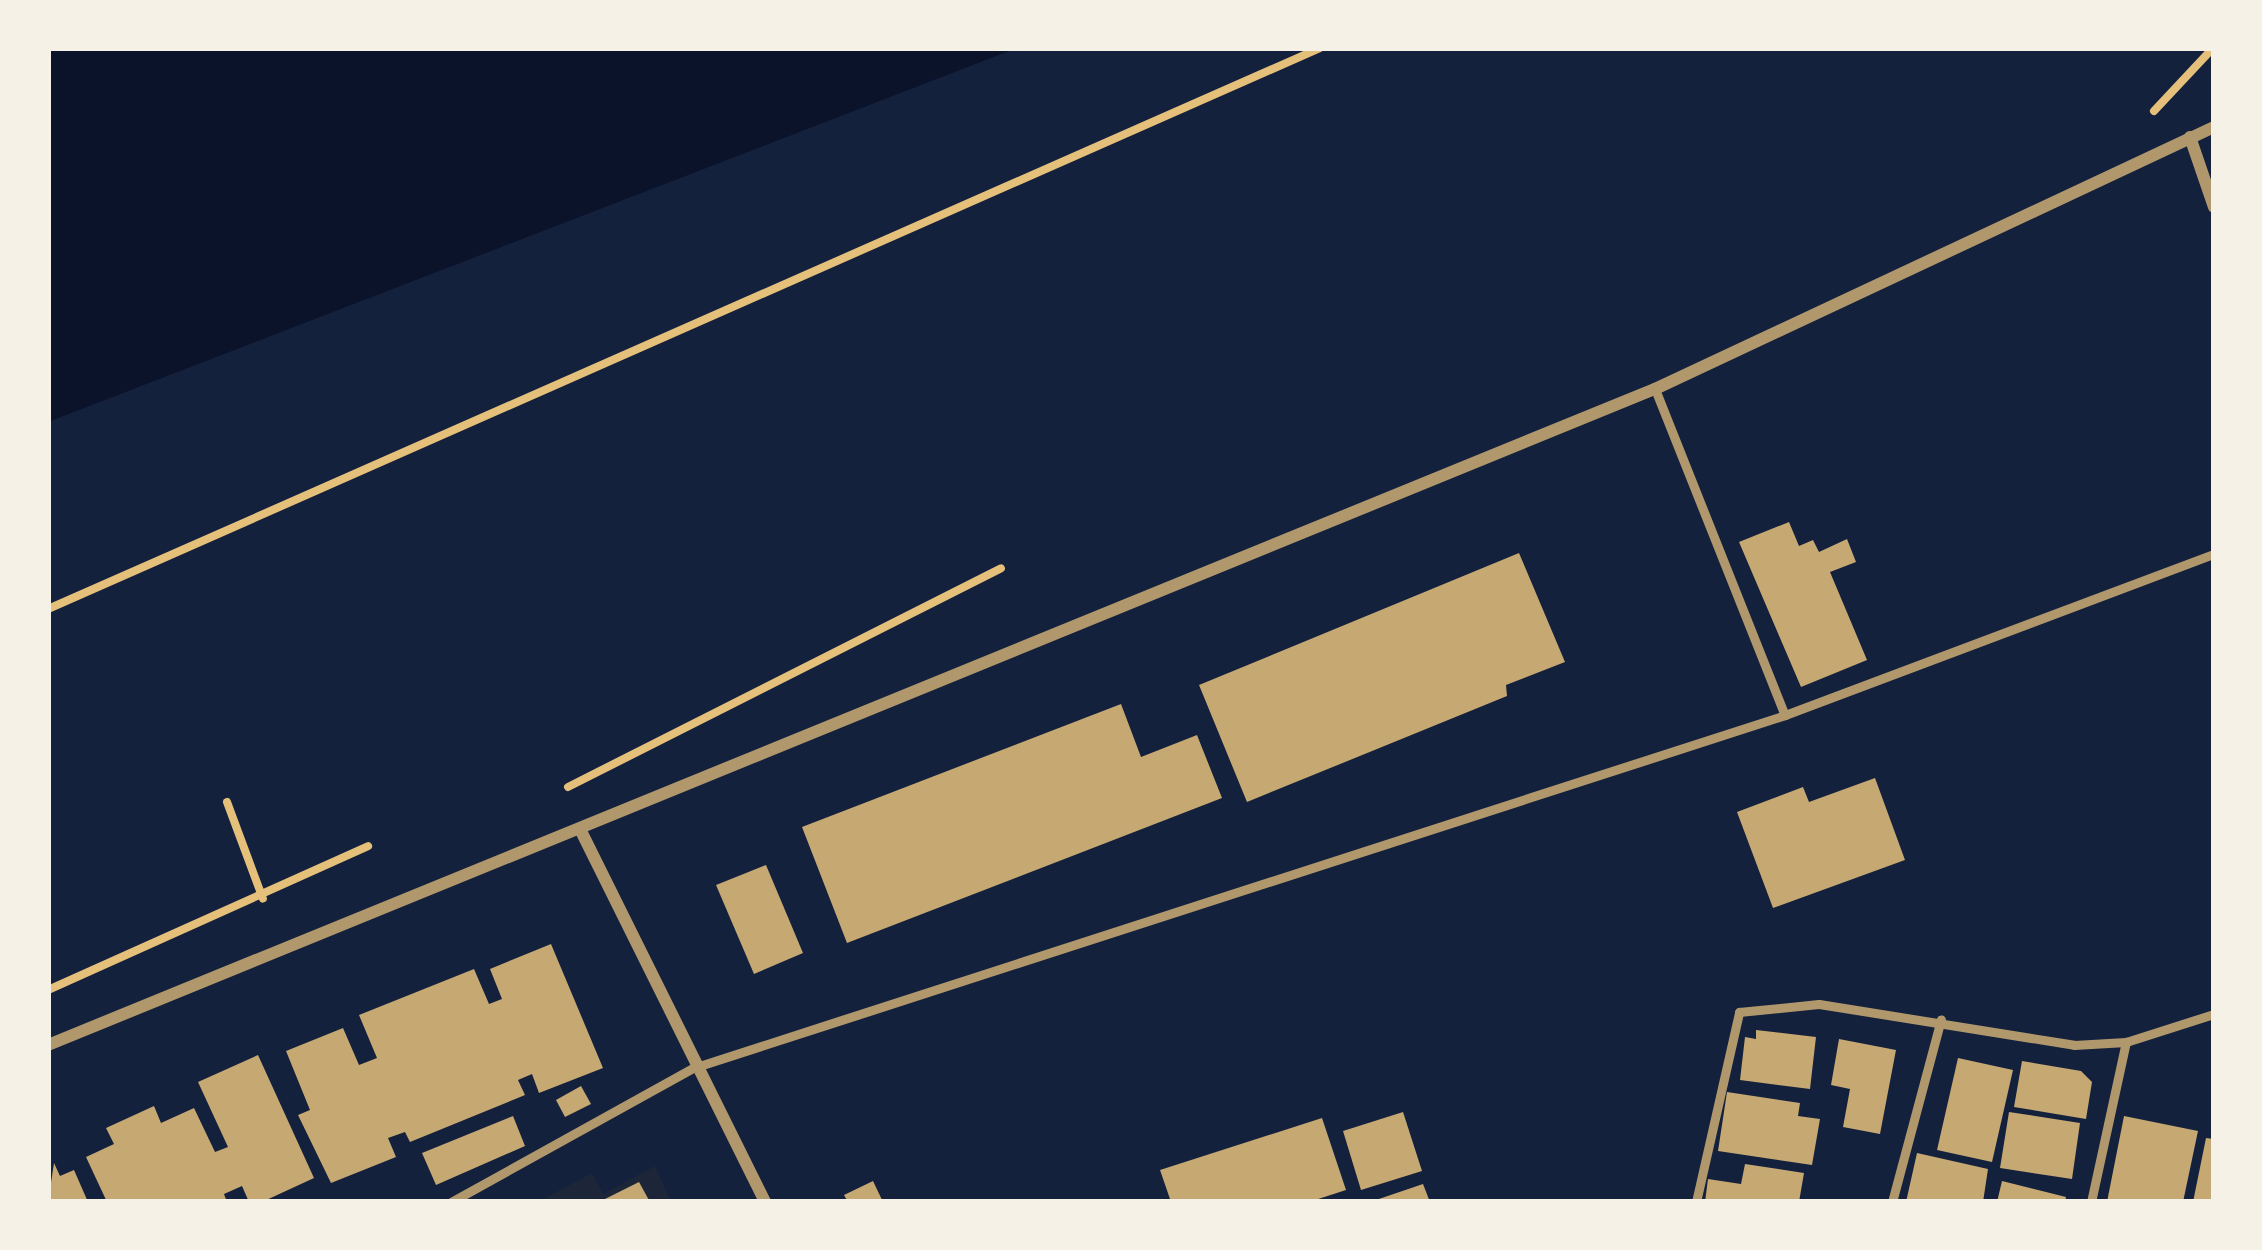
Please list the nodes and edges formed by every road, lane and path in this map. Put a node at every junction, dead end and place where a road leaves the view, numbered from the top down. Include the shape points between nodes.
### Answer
1 (1320, 48) edge
2 (2213, 48) edge
3 (2214, 127) edge
4 (2147, 128) dead end
5 (2190, 137) junction
6 (2214, 207) edge
7 (1655, 389) junction
8 (2214, 554) edge
9 (1001, 568) dead end
10 (48, 609) edge
11 (1786, 716) junction
12 (227, 802) dead end
13 (580, 829) junction
14 (368, 846) dead end
15 (263, 899) junction
16 (48, 990) edge
17 (2214, 1014) edge
18 (1940, 1019) junction
19 (2126, 1042) junction
20 (48, 1045) edge
21 (693, 1067) junction
22 (451, 1202) edge
23 (764, 1202) edge
24 (1696, 1202) edge
25 (1892, 1202) edge
26 (2090, 1202) edge

1 - 10 path
2 - 4 path via 2148,117
3 - 5 street
5 - 6 street
5 - 7 street
7 - 11 lane
7 - 13 street
8 - 11 lane
9 - 13 path via 563,789
11 - 21 lane
12 - 15 path
13 - 20 street
13 - 21 street
14 - 15 path
15 - 16 path
17 - 19 lane
18 - 19 lane via 2074,1045
18 - 24 lane via 1819,1004 1739,1012
18 - 25 lane
19 - 26 lane
21 - 22 lane
21 - 23 street

